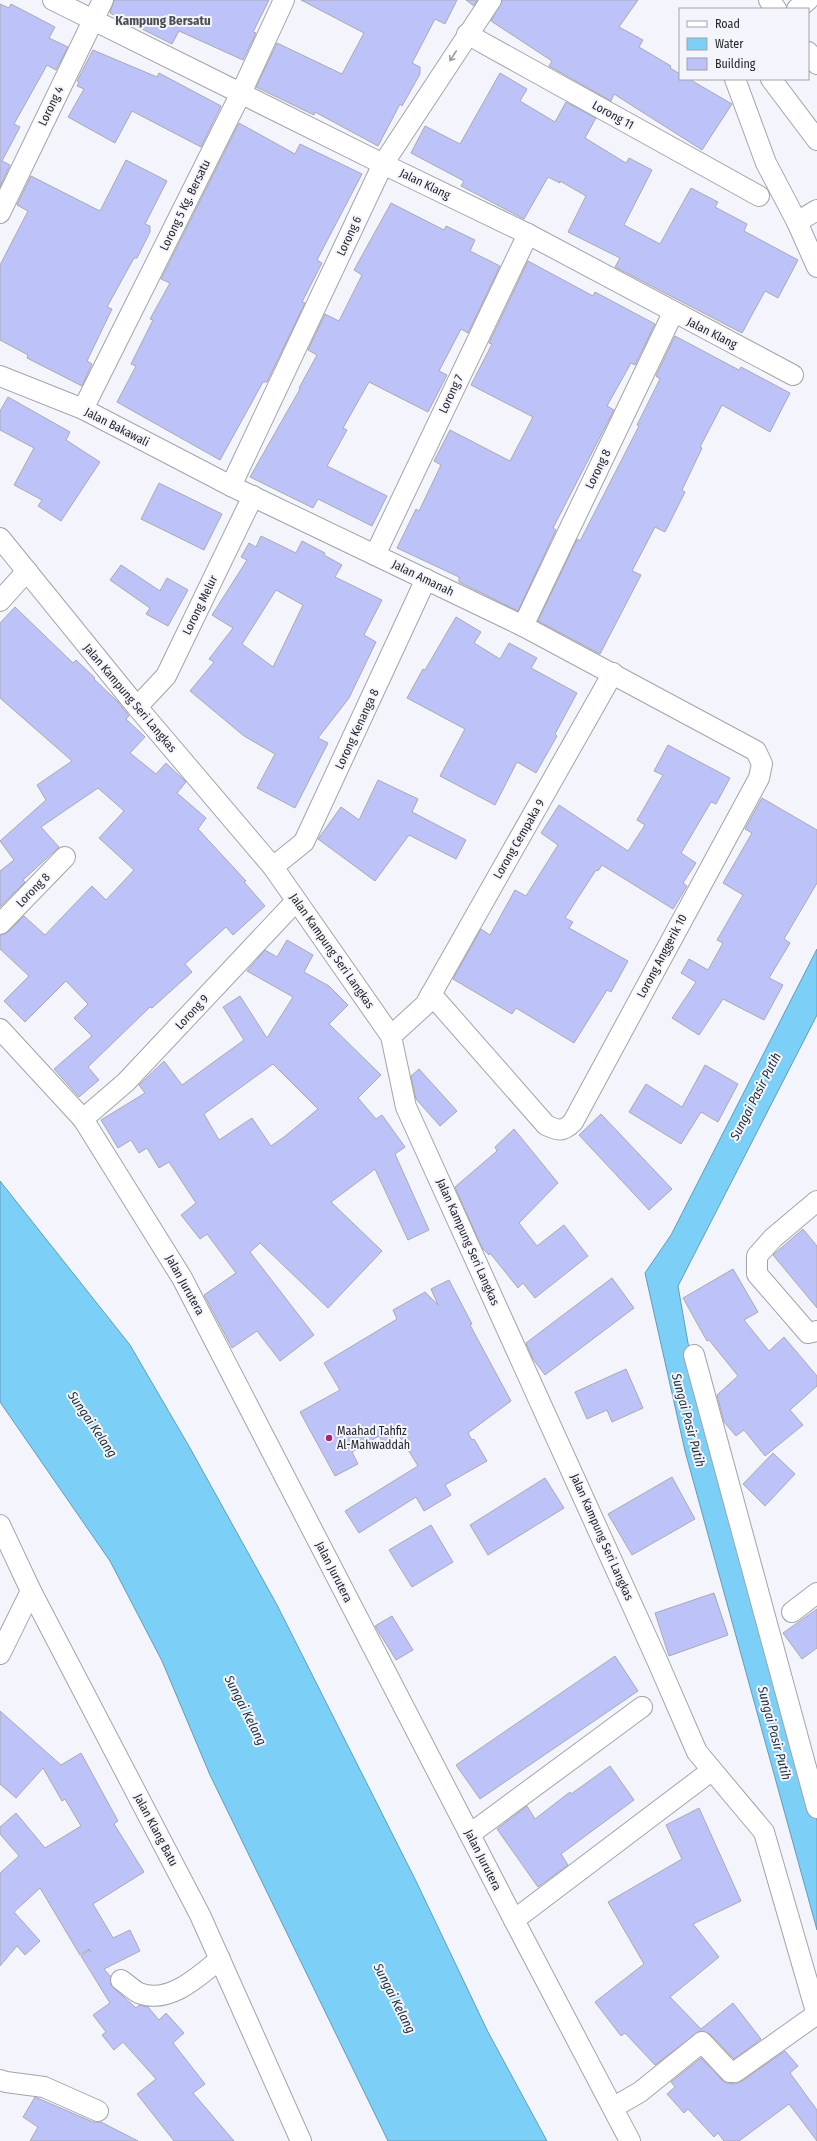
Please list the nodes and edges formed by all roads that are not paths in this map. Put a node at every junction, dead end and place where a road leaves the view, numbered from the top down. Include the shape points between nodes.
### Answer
1 (53, 0) edge
2 (103, 0) edge
3 (284, 0) edge
4 (491, 0) edge
5 (769, 0) edge
6 (808, 0) edge
7 (775, 8) edge
8 (798, 8) edge
9 (93, 20) junction
10 (467, 34) junction
11 (809, 53) edge
12 (817, 64) edge
13 (735, 80) edge
14 (772, 80) edge
15 (241, 93) junction
16 (817, 140) edge
17 (383, 164) junction
18 (759, 196) dead end
19 (817, 210) edge
20 (0, 213) edge
21 (797, 222) junction
22 (528, 234) junction
23 (817, 266) edge
24 (673, 312) junction
25 (793, 375) dead end
26 (0, 376) edge
27 (83, 409) junction
28 (231, 486) junction
29 (253, 496) junction
30 (0, 538) edge
31 (375, 555) junction
32 (27, 571) junction
33 (426, 579) junction
34 (0, 601) edge
35 (523, 626) junction
36 (613, 673) junction
37 (142, 701) junction
38 (66, 856) dead end
39 (277, 863) junction
40 (296, 901) junction
41 (0, 924) edge
42 (428, 1000) junction
43 (0, 1029) edge
44 (391, 1036) junction
45 (83, 1119) junction
46 (817, 1201) edge
47 (817, 1331) edge
48 (694, 1354) dead end
49 (0, 1525) edge
50 (30, 1591) junction
51 (817, 1593) edge
52 (792, 1612) dead end
53 (0, 1654) edge
54 (642, 1707) dead end
55 (710, 1771) junction
56 (817, 1808) edge
57 (470, 1834) junction
58 (514, 1920) junction
59 (220, 1959) junction
60 (121, 1980) dead end
61 (817, 2014) edge
62 (0, 2080) edge
63 (614, 2107) junction
64 (98, 2111) dead end
65 (301, 2141) edge
66 (630, 2141) edge

1 - 9 street, Jalan Klang
2 - 9 street, Lorong 4
3 - 15 street, Lorong 5 Kg. Bersatu
4 - 10 street, Lorong 6
5 - 7 street
6 - 8 street
9 - 15 street, Jalan Klang
9 - 20 street, Lorong 4
10 -> 17 street, Lorong 6
10 - 18 street, Lorong 11
11 - 12 street
13 - 21 street via 766,163
14 - 16 street
15 - 17 street, Jalan Klang
15 - 27 street, Lorong 5 Kg. Bersatu
17 - 22 street, Jalan Klang
17 - 28 street, Lorong 6
19 - 21 street
21 - 23 street
22 - 24 street, Jalan Klang
22 - 31 street, Lorong 7
24 - 25 street, Jalan Klang
24 - 35 street, Lorong 8
26 - 27 street, Jalan Bakawali
27 - 28 street, Jalan Bakawali
28 - 29 street, Jalan Amanah
29 - 31 street, Jalan Amanah
29 - 37 street, Lorong Melur via 166,676
30 - 32 street, Jalan Kampung Seri Langkas
31 - 33 street, Jalan Amanah
32 - 34 street
32 - 37 street, Jalan Kampung Seri Langkas
33 - 35 street, Jalan Amanah
33 - 39 street, Lorong Kenanga 8 via 304,842
35 - 36 street, Jalan Amanah
36 - 42 street, Lorong Cempaka 9
36 - 42 street, Lorong Anggerik 10 via 756,751 762,764 759,778 573,1122 566,1129 557,1131 546,1125
37 - 39 street, Jalan Kampung Seri Langkas
38 - 41 street, Lorong 8
39 - 40 street, Jalan Kampung Seri Langkas
40 - 44 street, Jalan Kampung Seri Langkas
40 - 45 street, Lorong 9 via 126,1082
42 - 44 street, Lorong Cempaka 9
43 - 45 street, Jalan Jurutera
44 - 55 street, Jalan Kampung Seri Langkas via 406,1107 697,1752
45 - 57 street, Jalan Jurutera via 182,1278
46 - 47 street via 773,1238 757,1256 757,1274 808,1333
48 - 56 street
49 - 50 street, Jalan Klang Batu
50 - 53 street
50 - 59 street, Jalan Klang Batu via 200,1915
51 - 52 street
54 - 57 street
55 - 58 street
55 - 61 street, Jalan Kampung Seri Langkas via 764,1832
57 - 58 street, Jalan Jurutera
58 - 63 street, Jalan Jurutera
59 - 60 street via 187,1985 161,1995 140,1993
59 - 65 street, Jalan Klang Batu
61 - 63 street via 735,2072 730,2072 702,2042 640,2092
62 - 64 street via 44,2087
63 - 66 street, Jalan Jurutera

